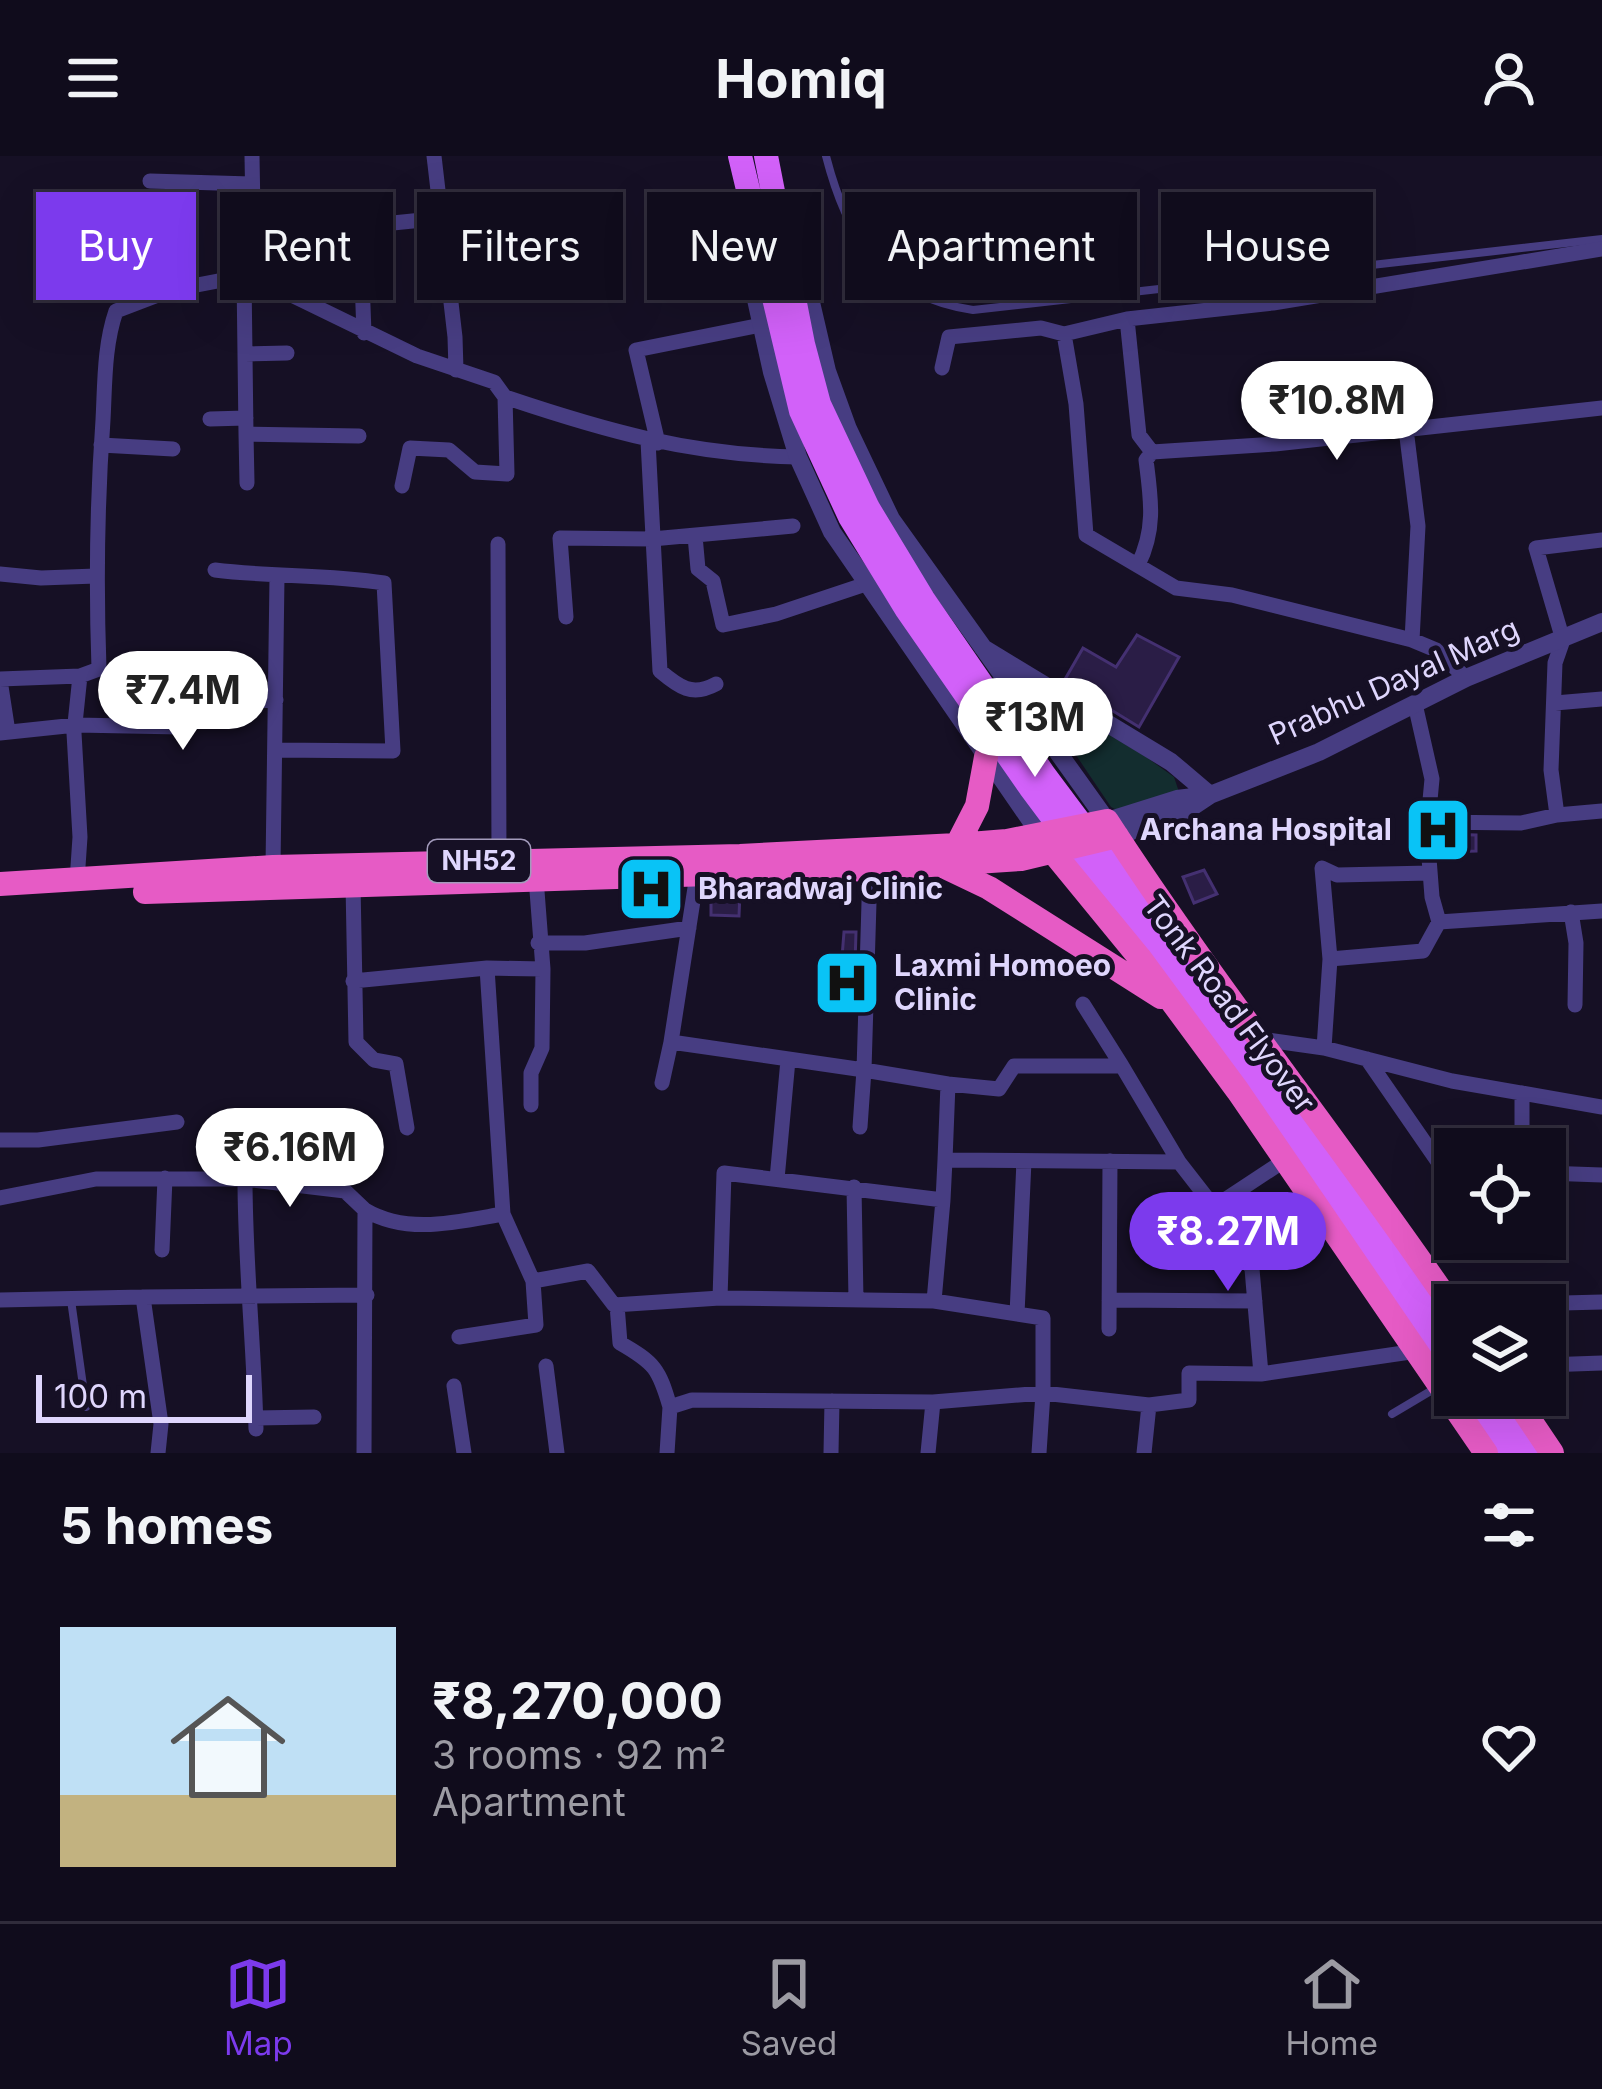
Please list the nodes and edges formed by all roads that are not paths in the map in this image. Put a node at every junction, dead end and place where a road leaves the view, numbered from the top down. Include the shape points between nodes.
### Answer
1 (252, 156) edge
2 (434, 156) edge
3 (740, 156) edge
4 (766, 156) edge
5 (826, 156) edge
6 (150, 181) dead end
7 (251, 184) junction
8 (252, 192) edge
9 (439, 192) edge
10 (756, 192) edge
11 (765, 192) edge
12 (1602, 239) edge
13 (1602, 249) edge
14 (220, 279) edge
15 (248, 300) edge
16 (300, 300) edge
17 (363, 300) edge
18 (450, 300) edge
19 (756, 300) edge
20 (775, 300) edge
21 (793, 300) edge
22 (810, 300) edge
23 (1127, 319) junction
24 (756, 326) dead end
25 (364, 333) junction
26 (1064, 334) junction
27 (287, 353) dead end
28 (245, 354) junction
29 (942, 368) dead end
30 (456, 370) junction
31 (505, 397) junction
32 (1602, 408) edge
33 (210, 419) dead end
34 (246, 426) junction
35 (1406, 429) junction
36 (359, 436) dead end
37 (653, 442) junction
38 (101, 445) junction
39 (173, 449) dead end
40 (1152, 452) junction
41 (797, 458) junction
42 (247, 483) dead end
43 (402, 486) dead end
44 (793, 526) dead end
45 (694, 536) junction
46 (652, 539) junction
47 (1602, 540) edge
48 (498, 544) dead end
49 (1138, 565) junction
50 (215, 570) dead end
51 (0, 574) edge
52 (96, 576) junction
53 (278, 577) junction
54 (869, 583) junction
55 (566, 617) dead end
56 (1602, 622) edge
57 (1412, 640) junction
58 (1563, 640) junction
59 (978, 646) junction
60 (80, 676) junction
61 (1466, 678) junction
62 (0, 679) edge
63 (716, 685) dead end
64 (276, 700) junction
65 (1602, 700) edge
66 (1556, 703) junction
67 (1415, 704) junction
68 (76, 725) junction
69 (4, 732) edge
70 (275, 750) junction
71 (986, 757) junction
72 (1210, 795) junction
73 (1602, 811) edge
74 (1556, 815) junction
75 (1427, 822) junction
76 (1112, 828) junction
77 (1047, 844) junction
78 (949, 855) junction
79 (499, 860) junction
80 (273, 867) junction
81 (870, 868) junction
82 (1430, 873) junction
83 (698, 875) junction
84 (536, 878) junction
85 (77, 881) junction
86 (0, 884) edge
87 (353, 884) junction
88 (0, 897) edge
89 (1602, 911) edge
90 (1571, 912) junction
91 (1439, 922) junction
92 (689, 928) junction
93 (538, 943) junction
94 (1330, 959) junction
95 (487, 968) junction
96 (543, 969) junction
97 (353, 980) junction
98 (1083, 1004) dead end
99 (1575, 1005) dead end
100 (1178, 1008) junction
101 (1260, 1039) junction
102 (671, 1042) junction
103 (1324, 1048) junction
104 (1367, 1059) junction
105 (788, 1060) junction
106 (1122, 1066) junction
107 (864, 1070) junction
108 (662, 1083) dead end
109 (948, 1084) junction
110 (1238, 1090) junction
111 (1522, 1093) junction
112 (531, 1105) dead end
113 (1602, 1107) edge
114 (177, 1122) dead end
115 (860, 1127) dead end
116 (407, 1128) dead end
117 (1522, 1128) edge
118 (0, 1140) edge
119 (1434, 1156) edge
120 (945, 1160) junction
121 (1024, 1161) junction
122 (1111, 1161) junction
123 (1179, 1162) junction
124 (1290, 1164) junction
125 (1566, 1174) edge
126 (1602, 1175) edge
127 (165, 1178) junction
128 (777, 1178) junction
129 (244, 1179) junction
130 (854, 1187) junction
131 (0, 1198) edge
132 (943, 1200) junction
133 (1214, 1207) junction
134 (365, 1210) junction
135 (502, 1214) junction
136 (162, 1250) dead end
137 (532, 1281) junction
138 (1437, 1284) edge
139 (367, 1295) junction
140 (247, 1296) junction
141 (143, 1297) junction
142 (71, 1298) junction
143 (720, 1298) junction
144 (0, 1300) edge
145 (856, 1300) junction
146 (1109, 1300) junction
147 (934, 1301) junction
148 (1255, 1301) junction
149 (1602, 1302) edge
150 (1566, 1303) edge
151 (617, 1305) junction
152 (1434, 1313) edge
153 (1017, 1314) junction
154 (1109, 1329) dead end
155 (459, 1337) dead end
156 (1417, 1351) junction
157 (1434, 1360) edge
158 (1602, 1363) edge
159 (1566, 1364) edge
160 (547, 1366) dead end
161 (1434, 1367) edge
162 (1261, 1374) junction
163 (454, 1386) dead end
164 (1434, 1389) edge
165 (1043, 1393) junction
166 (832, 1401) junction
167 (933, 1402) junction
168 (1149, 1405) junction
169 (86, 1407) dead end
170 (670, 1407) junction
171 (1392, 1414) dead end
172 (1466, 1416) edge
173 (1487, 1416) edge
174 (1502, 1416) edge
175 (1528, 1416) edge
176 (314, 1417) dead end
177 (1520, 1450) edge
178 (158, 1453) edge
179 (364, 1453) edge
180 (464, 1453) edge
181 (556, 1453) edge
182 (667, 1453) edge
183 (831, 1453) edge
184 (928, 1453) edge
185 (1039, 1453) edge
186 (1144, 1453) edge
187 (1486, 1453) edge
188 (1552, 1453) edge

1 - 7 street
2 - 9 street
3 - 10 main road
4 - 11 main road
5 - 12 lane via 854,236 876,261 938,305 973,310
6 - 7 street
7 - 8 street
13 - 23 street
14 - 38 street via 116,310
15 - 28 street
16 - 25 street
17 - 25 street
18 - 30 street
19 - 41 street
20 - 157 main road, Tonk Road Flyover via 801,411 880,567 1030,787 1274,1114
21 - 152 main road, Tonk Road Flyover via 819,404 896,556
22 - 59 street via 827,371 865,468
23 - 26 street
23 - 40 street via 1138,435
24 - 37 street via 636,350
25 - 30 street
26 - 29 street via 1041,328 949,337
26 - 49 street via 1086,536
27 - 28 street
28 - 34 street
30 - 31 street via 494,382
31 - 37 street
31 - 43 street via 507,474 475,472 449,450 410,448
32 - 35 street
33 - 34 street
34 - 36 street
34 - 42 street
35 - 40 street
35 - 57 street via 1418,526
37 - 41 street
37 - 46 street
38 - 39 street
38 - 52 street
40 - 49 street via 1150,542
41 - 54 street via 832,532
44 - 45 street
45 - 46 street
45 - 54 street via 698,569 713,581 723,625
46 - 55 street via 560,538
46 - 63 street via 660,670 681,689
47 - 58 street via 1536,548
48 - 79 street
49 - 57 street via 1176,588
50 - 53 street
51 - 52 street
52 - 60 street via 99,669
53 - 64 street
53 - 70 street via 384,583 393,751
54 - 71 street
56 - 58 street, Prabhu Dayal Marg
57 - 61 street
58 - 61 street, Prabhu Dayal Marg
58 - 66 street
59 - 72 street via 1171,762
59 - 76 street
60 - 62 street
60 - 68 street
61 - 67 street, Prabhu Dayal Marg
62 - 69 street
64 - 68 street via 181,703 181,727
64 - 70 street
65 - 66 street
66 - 74 street
67 - 72 street, Prabhu Dayal Marg
67 - 75 street via 1432,779
68 - 69 street
68 - 85 street
70 - 80 street
71 - 77 street
71 - 78 highway via 977,806
72 - 76 street, Prabhu Dayal Marg via 1183,813
73 - 74 street
74 - 75 street via 1521,823
75 - 82 street
76 - 77 highway, NH52
76 - 101 highway
77 - 78 highway, NH52
77 - 100 highway
78 - 79 highway, NH52
78 - 81 highway, NH52
78 - 100 highway
79 - 80 highway, NH52
80 - 85 highway, NH52
81 - 83 highway, NH52
81 - 107 street
82 - 91 street
82 - 94 street via 1322,868
83 - 84 highway, NH52
83 - 92 street
84 - 87 highway, NH52
84 - 93 street
85 - 86 highway, NH52
87 - 88 highway, NH52
87 - 97 street
89 - 90 street
90 - 91 street
90 - 99 street
91 - 94 street via 1423,951
92 - 93 street
92 - 102 street
93 - 96 street
94 - 103 street
95 - 96 street
95 - 97 street
95 - 135 street
96 - 112 street
97 - 116 street via 356,1042 374,1060 395,1064
98 - 106 street
100 - 110 highway
101 - 103 street
101 - 110 street
101 - 138 highway
102 - 105 street
102 - 108 street
103 - 104 street
104 - 111 street
104 - 119 street
105 - 107 street
105 - 128 street
106 - 109 street via 1014,1066 999,1089
106 - 123 street
107 - 109 street
107 - 115 street
109 - 120 street
110 - 124 highway
111 - 113 street
111 - 117 street
114 - 118 street
120 - 121 street
120 - 132 street
121 - 122 street
121 - 153 street
122 - 123 street
122 - 146 street
123 - 133 street
124 - 133 street
124 - 156 highway
125 - 126 street
127 - 129 street
127 - 131 street via 96,1180
127 - 136 street
128 - 130 street
128 - 143 street via 724,1173
129 - 134 street via 345,1191
129 - 140 street
130 - 132 street
130 - 145 street
132 - 147 street
133 - 148 street via 1252,1269
134 - 135 street via 424,1226
134 - 139 street
135 - 137 street
137 - 151 street via 588,1271
137 - 155 street via 536,1325
139 - 140 street
139 - 179 street
140 - 141 street
140 - 176 street via 256,1423
141 - 142 street
141 - 178 street
142 - 144 street
142 - 169 lane
143 - 145 street
143 - 151 street
145 - 147 street
146 - 148 street
146 - 154 street
147 - 153 street
148 - 162 street
149 - 150 street
151 - 170 street via 620,1343 652,1362
153 - 165 street via 1043,1318
156 - 161 highway
156 - 162 street
158 - 159 street
160 - 181 street
162 - 168 street via 1189,1373 1189,1400
163 - 180 street
164 - 171 lane
165 - 167 street
165 - 168 street
165 - 185 street
166 - 167 street
166 - 170 street via 692,1400
166 - 183 street
167 - 184 street
168 - 186 street
170 - 182 street
172 - 187 highway
173 - 177 main road
174 - 177 main road
175 - 188 highway

